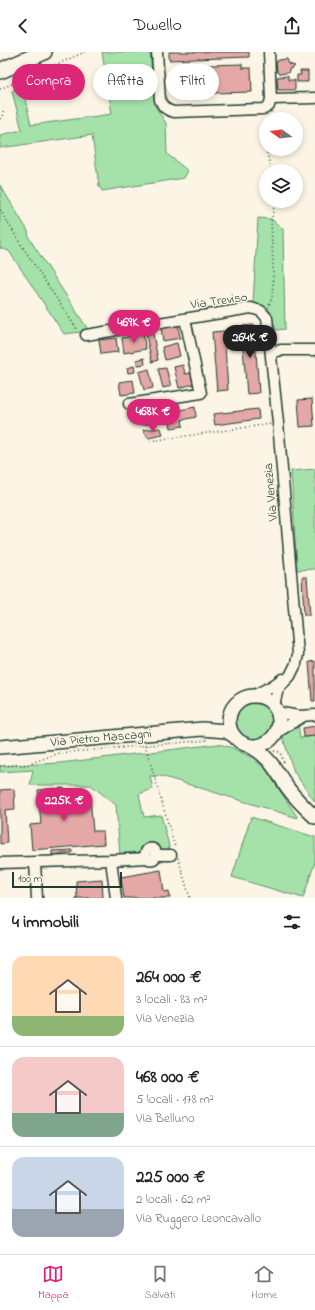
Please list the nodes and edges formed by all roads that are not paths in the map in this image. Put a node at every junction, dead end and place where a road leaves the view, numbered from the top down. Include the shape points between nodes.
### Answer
1 (44, 52) edge
2 (157, 52) edge
3 (269, 52) edge
4 (0, 71) edge
5 (315, 98) edge
6 (271, 99) junction
7 (263, 313) joint
8 (185, 319) junction
9 (86, 335) road end
10 (315, 350) edge
11 (271, 353) junction
12 (129, 404) dead end
13 (292, 673) junction
14 (253, 696) junction
15 (232, 710) junction
16 (276, 710) junction
17 (315, 715) edge
18 (302, 717) junction
19 (202, 729) junction
20 (234, 736) junction
21 (273, 736) junction
22 (250, 746) junction
23 (0, 747) edge
24 (275, 766) junction
25 (315, 817) edge
26 (175, 853) road end
27 (111, 860) junction
28 (0, 863) edge
29 (35, 863) junction
30 (37, 898) edge
31 (116, 898) edge

1 - 4 highway
2 - 6 street via 160,100 167,110 174,112 264,109 269,106
3 - 6 street
5 - 6 street
7 - 8 street, Via Treviso via 250,308
7 - 11 street, Via Venezia via 267,318
8 - 9 street, Via Treviso
8 - 12 street via 201,393
10 - 11 street via 281,350
11 - 13 street, Via Venezia via 298,654
13 - 14 street
13 - 16 street, Via Venezia via 278,689
14 - 15 main road via 238,702
14 - 16 main road via 265,699
15 - 19 main road, Via Pietro Mascagni via 220,721
15 - 20 main road via 230,726
16 - 18 street
16 - 21 main road via 279,722
17 - 18 street
18 - 21 street
19 - 20 main road, Via Pietro Mascagni via 226,731
19 - 23 main road, Via Pietro Mascagni via 144,740
20 - 22 main road via 241,743
21 - 22 main road via 258,746
21 - 24 main road via 271,751
22 - 24 main road
24 - 25 main road via 288,788
26 - 27 street
27 - 29 street
27 - 31 street
28 - 29 street
29 - 30 street

